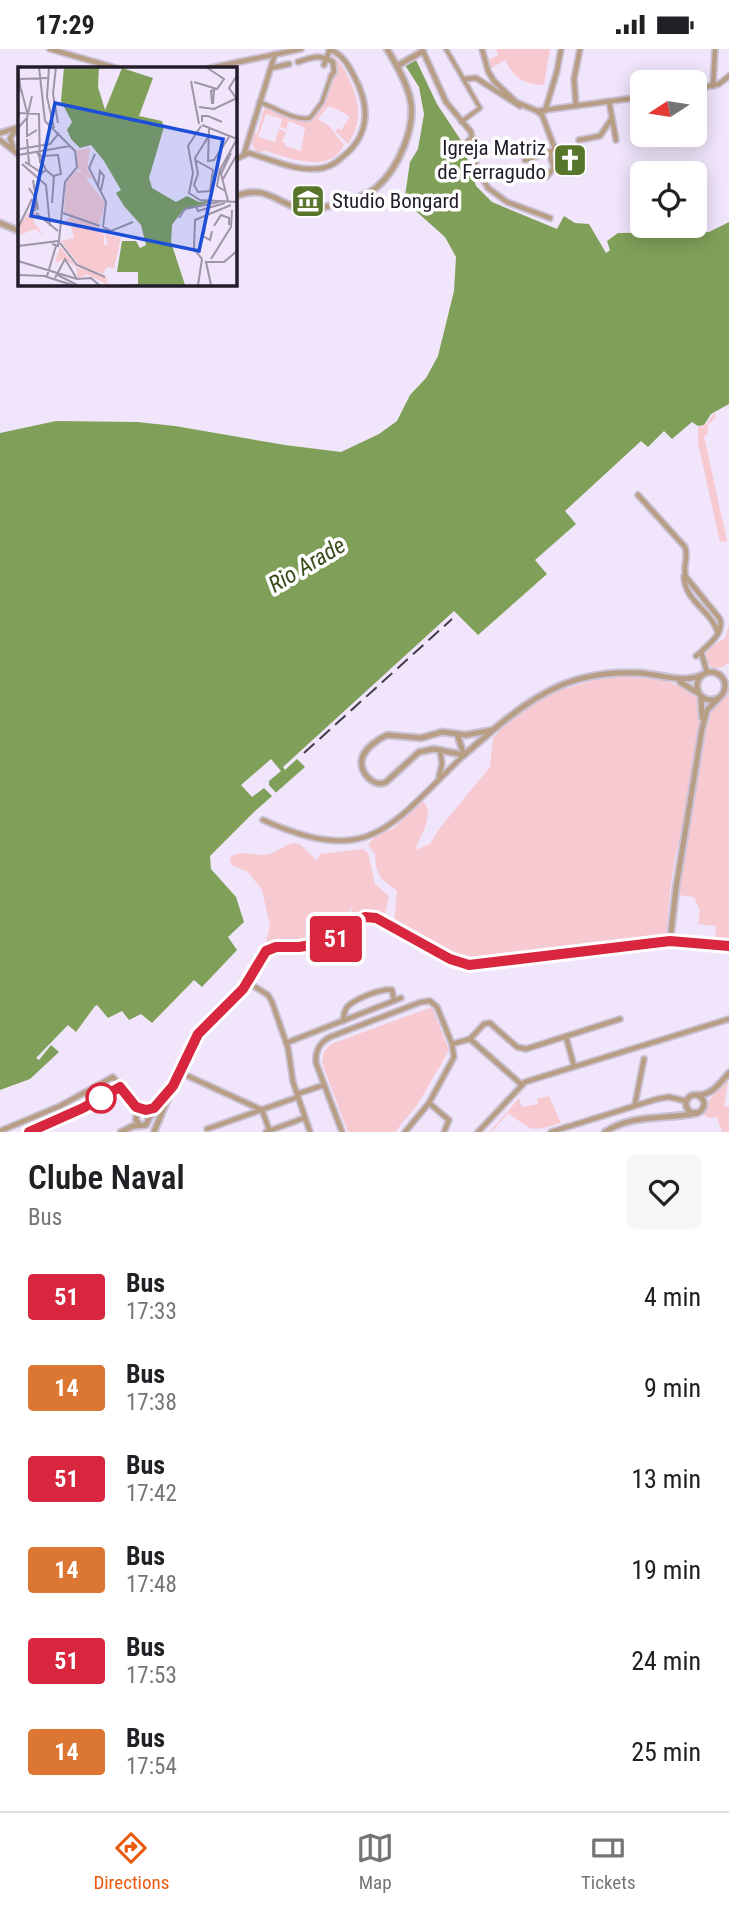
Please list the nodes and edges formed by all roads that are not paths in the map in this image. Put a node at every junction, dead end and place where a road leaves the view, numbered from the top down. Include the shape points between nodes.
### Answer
1 (50, 49) edge
2 (301, 49) edge
3 (329, 49) edge
4 (387, 49) edge
5 (446, 49) edge
6 (482, 49) edge
7 (561, 49) edge
8 (580, 49) edge
9 (715, 49) edge
10 (421, 51) edge
11 (275, 54) junction
12 (326, 59) junction
13 (299, 62) dead end
14 (289, 64) dead end
15 (324, 65) dead end
16 (397, 66) junction
17 (113, 67) edge
18 (216, 67) edge
19 (271, 68) junction
20 (331, 76) joint
21 (729, 76) edge
22 (464, 79) junction
23 (713, 86) junction
24 (707, 87) edge
25 (630, 99) edge
26 (612, 101) junction
27 (259, 102) junction
28 (576, 106) junction
29 (527, 108) junction
30 (537, 111) junction
31 (545, 111) junction
32 (612, 118) junction
33 (461, 122) junction
34 (18, 127) edge
35 (0, 133) edge
36 (0, 140) edge
37 (579, 140) dead end
38 (617, 140) dead end
39 (13, 149) junction
40 (549, 152) junction
41 (18, 154) edge
42 (244, 155) junction
43 (236, 159) edge
44 (525, 160) dead end
45 (546, 177) dead end
46 (236, 196) edge
47 (550, 218) dead end
48 (0, 223) edge
49 (18, 231) edge
50 (638, 495) dead end
51 (702, 652) junction
52 (696, 656) dead end
53 (705, 674) junction
54 (667, 678) junction
55 (700, 696) junction
56 (718, 699) junction
57 (702, 729) junction
58 (493, 730) junction
59 (457, 734) junction
60 (440, 750) junction
61 (464, 755) junction
62 (439, 779) junction
63 (262, 820) dead end
64 (670, 941) junction
65 (729, 946) edge
66 (248, 983) junction
67 (401, 998) dead end
68 (394, 1001) junction
69 (620, 1019) dead end
70 (729, 1019) edge
71 (343, 1021) junction
72 (566, 1037) junction
73 (470, 1039) junction
74 (286, 1043) junction
75 (452, 1044) junction
76 (644, 1059) dead end
77 (575, 1067) junction
78 (179, 1072) junction
79 (729, 1073) edge
80 (324, 1085) junction
81 (522, 1085) junction
82 (173, 1086) junction
83 (120, 1087) junction
84 (716, 1088) junction
85 (298, 1095) junction
86 (698, 1095) junction
87 (167, 1099) junction
88 (429, 1103) junction
89 (635, 1104) junction
90 (686, 1104) junction
91 (704, 1107) junction
92 (144, 1110) junction
93 (262, 1110) junction
94 (697, 1113) junction
95 (305, 1118) junction
96 (674, 1118) junction
97 (150, 1119) junction
98 (140, 1125) junction
99 (13, 1129) edge
100 (207, 1129) dead end
101 (0, 1131) edge
102 (30, 1132) edge
103 (121, 1132) edge
104 (153, 1132) edge
105 (268, 1132) edge
106 (310, 1132) edge
107 (342, 1132) edge
108 (405, 1132) edge
109 (444, 1132) edge
110 (478, 1132) edge
111 (551, 1132) edge
112 (605, 1132) edge

1 - 17 street
2 - 11 street
3 - 12 street
3 - 42 street via 351,69 365,99 364,130 352,150 334,164 312,169
4 - 16 street
5 - 22 street
6 - 29 street via 494,81
7 - 31 street
8 - 28 street via 573,79
9 - 23 street
10 - 16 street
10 - 33 street
11 - 18 street
11 - 19 street
12 - 13 street via 312,56
12 - 15 street
12 - 20 street via 333,62
14 - 19 street
16 - 46 street via 410,98 409,125 395,163 379,185 370,192 311,209 294,207 257,190
19 - 27 street
20 - 27 street via 322,102 310,118 304,120
21 - 23 street
22 - 29 street via 475,78
22 - 33 street via 480,108
23 - 24 street
25 - 26 street
26 - 28 street
26 - 32 street
27 - 42 street
28 - 31 street
29 - 30 street
30 - 31 street
30 - 40 street via 554,143 555,149
32 - 37 street via 600,136
32 - 38 street
33 - 47 street via 471,132 477,167 488,188 507,202
34 - 35 street
34 - 39 street via 10,138
36 - 39 street
39 - 41 street
40 - 44 street
40 - 45 street via 554,168
42 - 43 street
48 - 49 street
50 - 51 street via 685,547 684,572 720,619 722,628
51 - 52 street
51 - 53 street
53 - 54 street via 689,680
53 - 55 street via 697,683
53 - 56 street via 716,673 725,681
54 - 55 street via 689,685
54 - 58 street via 609,673 572,681 544,692
55 - 56 street
55 - 57 street
56 - 57 street via 707,710
57 - 64 street
58 - 59 street
58 - 61 street
59 - 60 street via 387,735 365,753 362,765 373,782 383,785 419,752
59 - 61 street
60 - 61 street
60 - 62 street
61 - 62 street
62 - 63 street via 384,829 358,841 321,839
64 - 65 street
64 - 66 street via 469,965 376,918 365,917 329,942 270,949
66 - 74 street via 270,998
66 - 78 street via 198,1034
67 - 68 street
68 - 71 street
68 - 71 street via 392,991 382,991 350,1005
69 - 72 street
70 - 77 street
71 - 74 street
72 - 73 street via 522,1049 487,1023
72 - 77 street
73 - 75 street
73 - 81 street
74 - 85 street
75 - 80 street via 435,1003 421,1002 320,1044 315,1056
75 - 88 street via 454,1057
76 - 89 street
77 - 81 street
78 - 82 street
78 - 93 street
79 - 84 street
80 - 85 street
80 - 107 street
81 - 110 street
82 - 87 street
82 - 92 street via 158,1105
83 - 92 street
83 - 99 street via 113,1077
83 - 102 street
84 - 86 street
84 - 91 street
85 - 93 street
85 - 95 street
86 - 90 street via 692,1095
86 - 91 street
87 - 97 street
87 - 104 street
88 - 108 street
88 - 109 street via 449,1120
89 - 90 street via 669,1097
89 - 111 street
90 - 94 street
90 - 96 street
91 - 94 street
92 - 97 street
92 - 98 street via 135,1115
93 - 100 street
93 - 105 street
94 - 96 street
95 - 105 street
95 - 106 street
96 - 112 street via 632,1120
97 - 98 street
97 - 104 street
98 - 103 street
99 - 101 street

